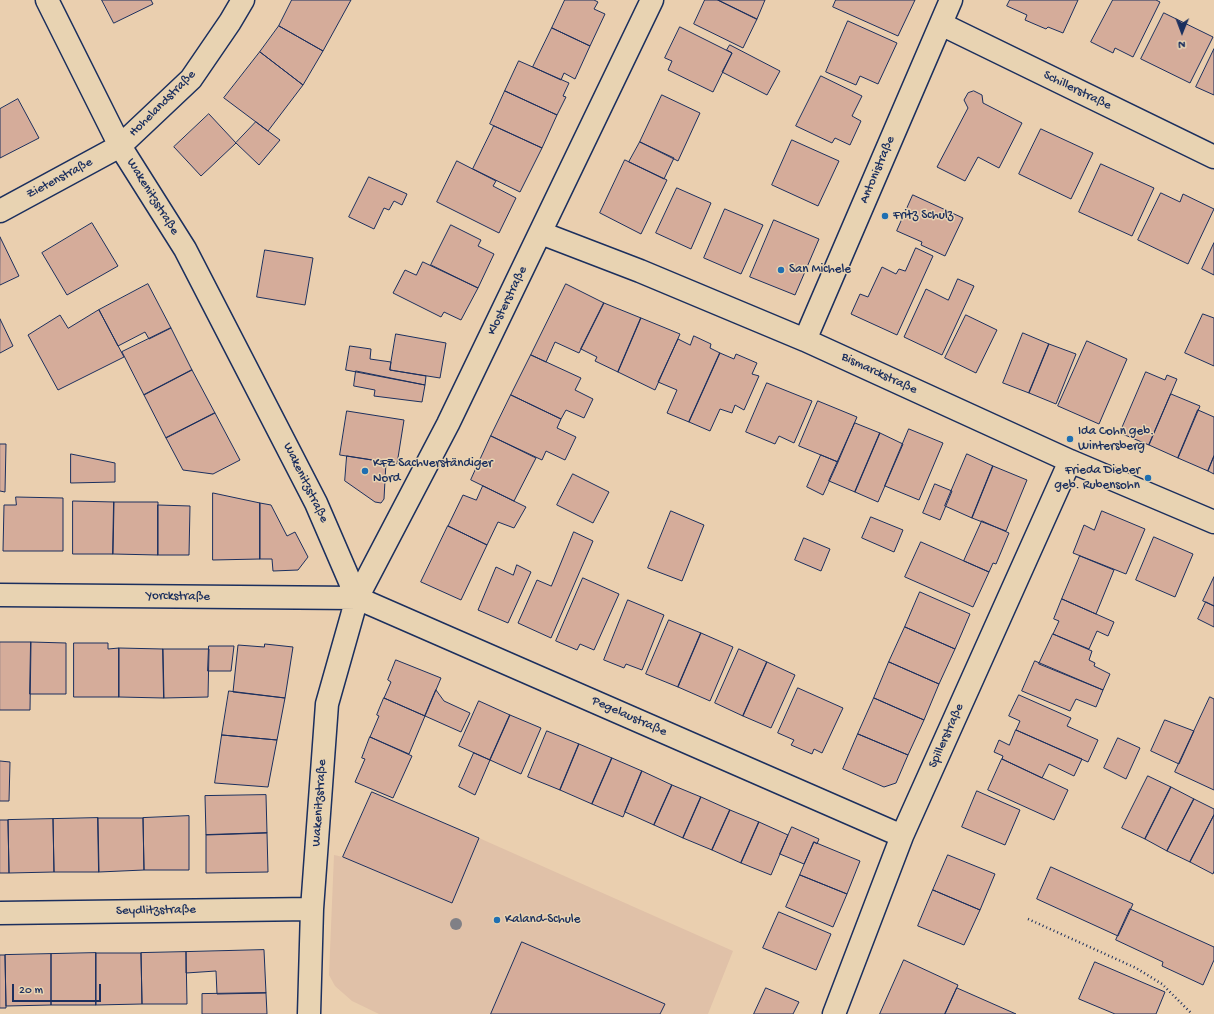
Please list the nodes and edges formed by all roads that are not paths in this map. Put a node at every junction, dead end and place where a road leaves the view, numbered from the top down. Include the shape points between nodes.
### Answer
1 (47, 0) edge
2 (243, 0) edge
3 (652, 0) edge
4 (951, 0) edge
5 (941, 24) junction
6 (120, 146) junction
7 (1214, 157) edge
8 (0, 211) edge
9 (541, 233) junction
10 (805, 340) junction
11 (1070, 462) junction
12 (1214, 522) edge
13 (0, 595) edge
14 (357, 598) junction
15 (902, 836) junction
16 (312, 909) junction
17 (0, 913) edge
18 (314, 1012) edge
19 (834, 1014) edge

1 - 6 street, Wakenitzstraße
2 - 6 street, Hohelandstraße via 191,79
3 - 9 street, Klosterstraße
4 - 5 street, Antonistraße
5 - 7 street, Schillerstraße
5 - 10 street, Antonistraße
6 - 8 street, Zietenstraße
6 - 14 street, Wakenitzstraße via 185,249 316,503
9 - 10 street, Bismarckstraße
9 - 14 street, Klosterstraße via 448,424
10 - 11 street, Bismarckstraße
11 - 12 street, Bismarckstraße
11 - 15 street, Spillerstraße
13 - 14 street, Yorckstraße
14 - 15 street, Pegelaustraße
14 - 16 street, Wakenitzstraße via 327,704
15 - 19 street, Spillerstraße
16 - 17 street, Seydlitzstraße
16 - 18 street, Wakenitzstraße

